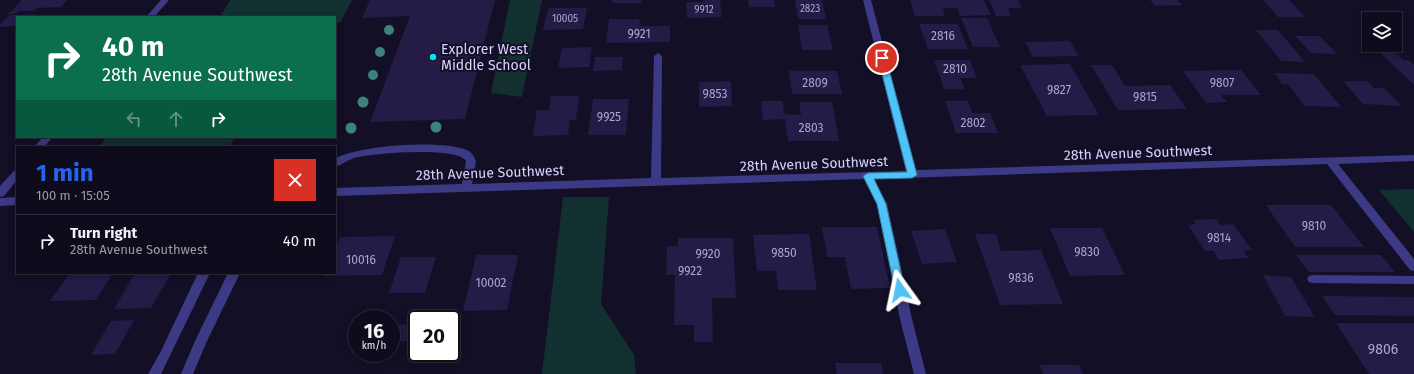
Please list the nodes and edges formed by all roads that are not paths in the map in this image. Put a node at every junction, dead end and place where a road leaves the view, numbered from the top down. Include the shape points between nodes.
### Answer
1 (165, 0) edge
2 (867, 0) edge
3 (151, 16) edge
4 (658, 56) dead end
5 (47, 138) edge
6 (40, 146) edge
7 (1414, 158) edge
8 (1330, 161) junction
9 (336, 163) edge
10 (16, 174) edge
11 (912, 175) junction
12 (868, 176) junction
13 (656, 182) junction
14 (466, 188) junction
15 (336, 192) edge
16 (0, 193) edge
17 (16, 201) edge
18 (0, 202) edge
19 (1414, 267) edge
20 (204, 274) edge
21 (234, 274) edge
22 (1313, 279) dead end
23 (1414, 280) edge
24 (154, 374) edge
25 (187, 374) edge
26 (920, 374) edge

1 - 3 street
2 - 11 street
4 - 13 street
5 - 6 street
7 - 8 street, 28th Avenue Southwest
8 - 11 street, 28th Avenue Southwest
8 - 19 street
9 - 14 street via 354,154 376,151 455,150 466,154 471,161
10 - 16 street
11 - 12 street, 28th Avenue Southwest
12 - 13 street, 28th Avenue Southwest
12 - 26 street via 882,204
13 - 14 street, 28th Avenue Southwest
14 - 15 street, 28th Avenue Southwest
17 - 18 street
20 - 24 street
21 - 25 street
22 - 23 street

